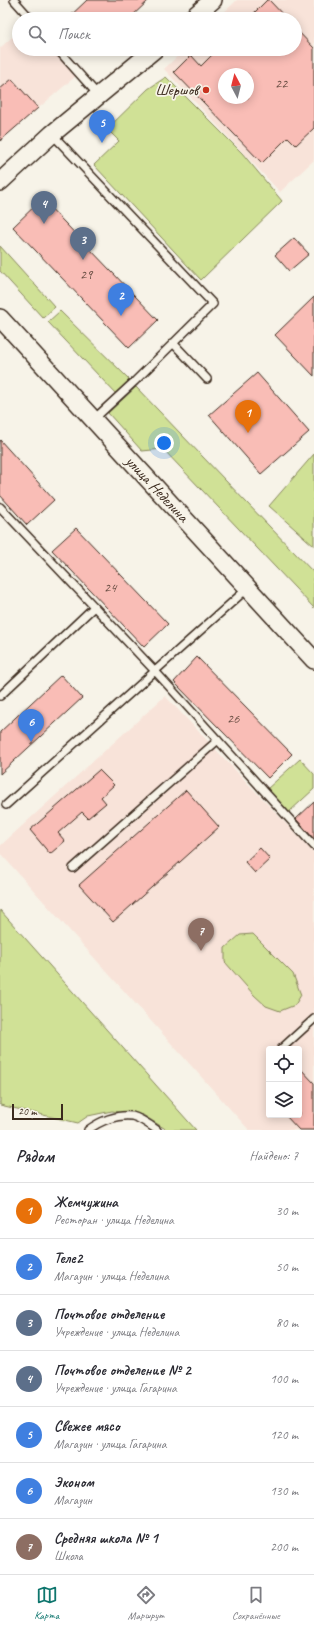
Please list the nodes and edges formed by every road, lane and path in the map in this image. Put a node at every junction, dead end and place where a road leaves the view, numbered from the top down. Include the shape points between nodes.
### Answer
1 (14, 0) edge
2 (213, 0) edge
3 (25, 12) edge
4 (198, 12) edge
5 (64, 56) edge
6 (147, 56) edge
7 (99, 96) junction
8 (52, 134) junction
9 (0, 182) edge
10 (0, 318) edge
11 (173, 344) junction
12 (207, 379) dead end
13 (92, 420) junction
14 (0, 507) edge
15 (248, 588) junction
16 (94, 607) junction
17 (314, 660) edge
18 (155, 671) junction
19 (0, 696) edge
20 (218, 740) junction
21 (6, 805) dead end
22 (314, 846) edge
23 (73, 868) dead end
24 (314, 1019) edge
25 (284, 1046) edge
26 (88, 1130) edge
27 (157, 1130) edge

1 - 3 lane
2 - 4 street
5 - 7 lane
6 - 7 street
7 - 8 street
8 - 9 street
8 - 11 lane via 213,304
10 - 13 street, улица Неделина
11 - 12 lane
11 - 13 lane
13 - 15 street, улица Неделина
14 - 16 lane
15 - 17 street, улица Неделина
15 - 18 lane
16 - 18 lane
16 - 19 lane
18 - 20 lane
18 - 21 lane
20 - 22 lane
20 - 23 lane
24 - 25 lane
26 - 27 lane via 113,1118 133,1116

